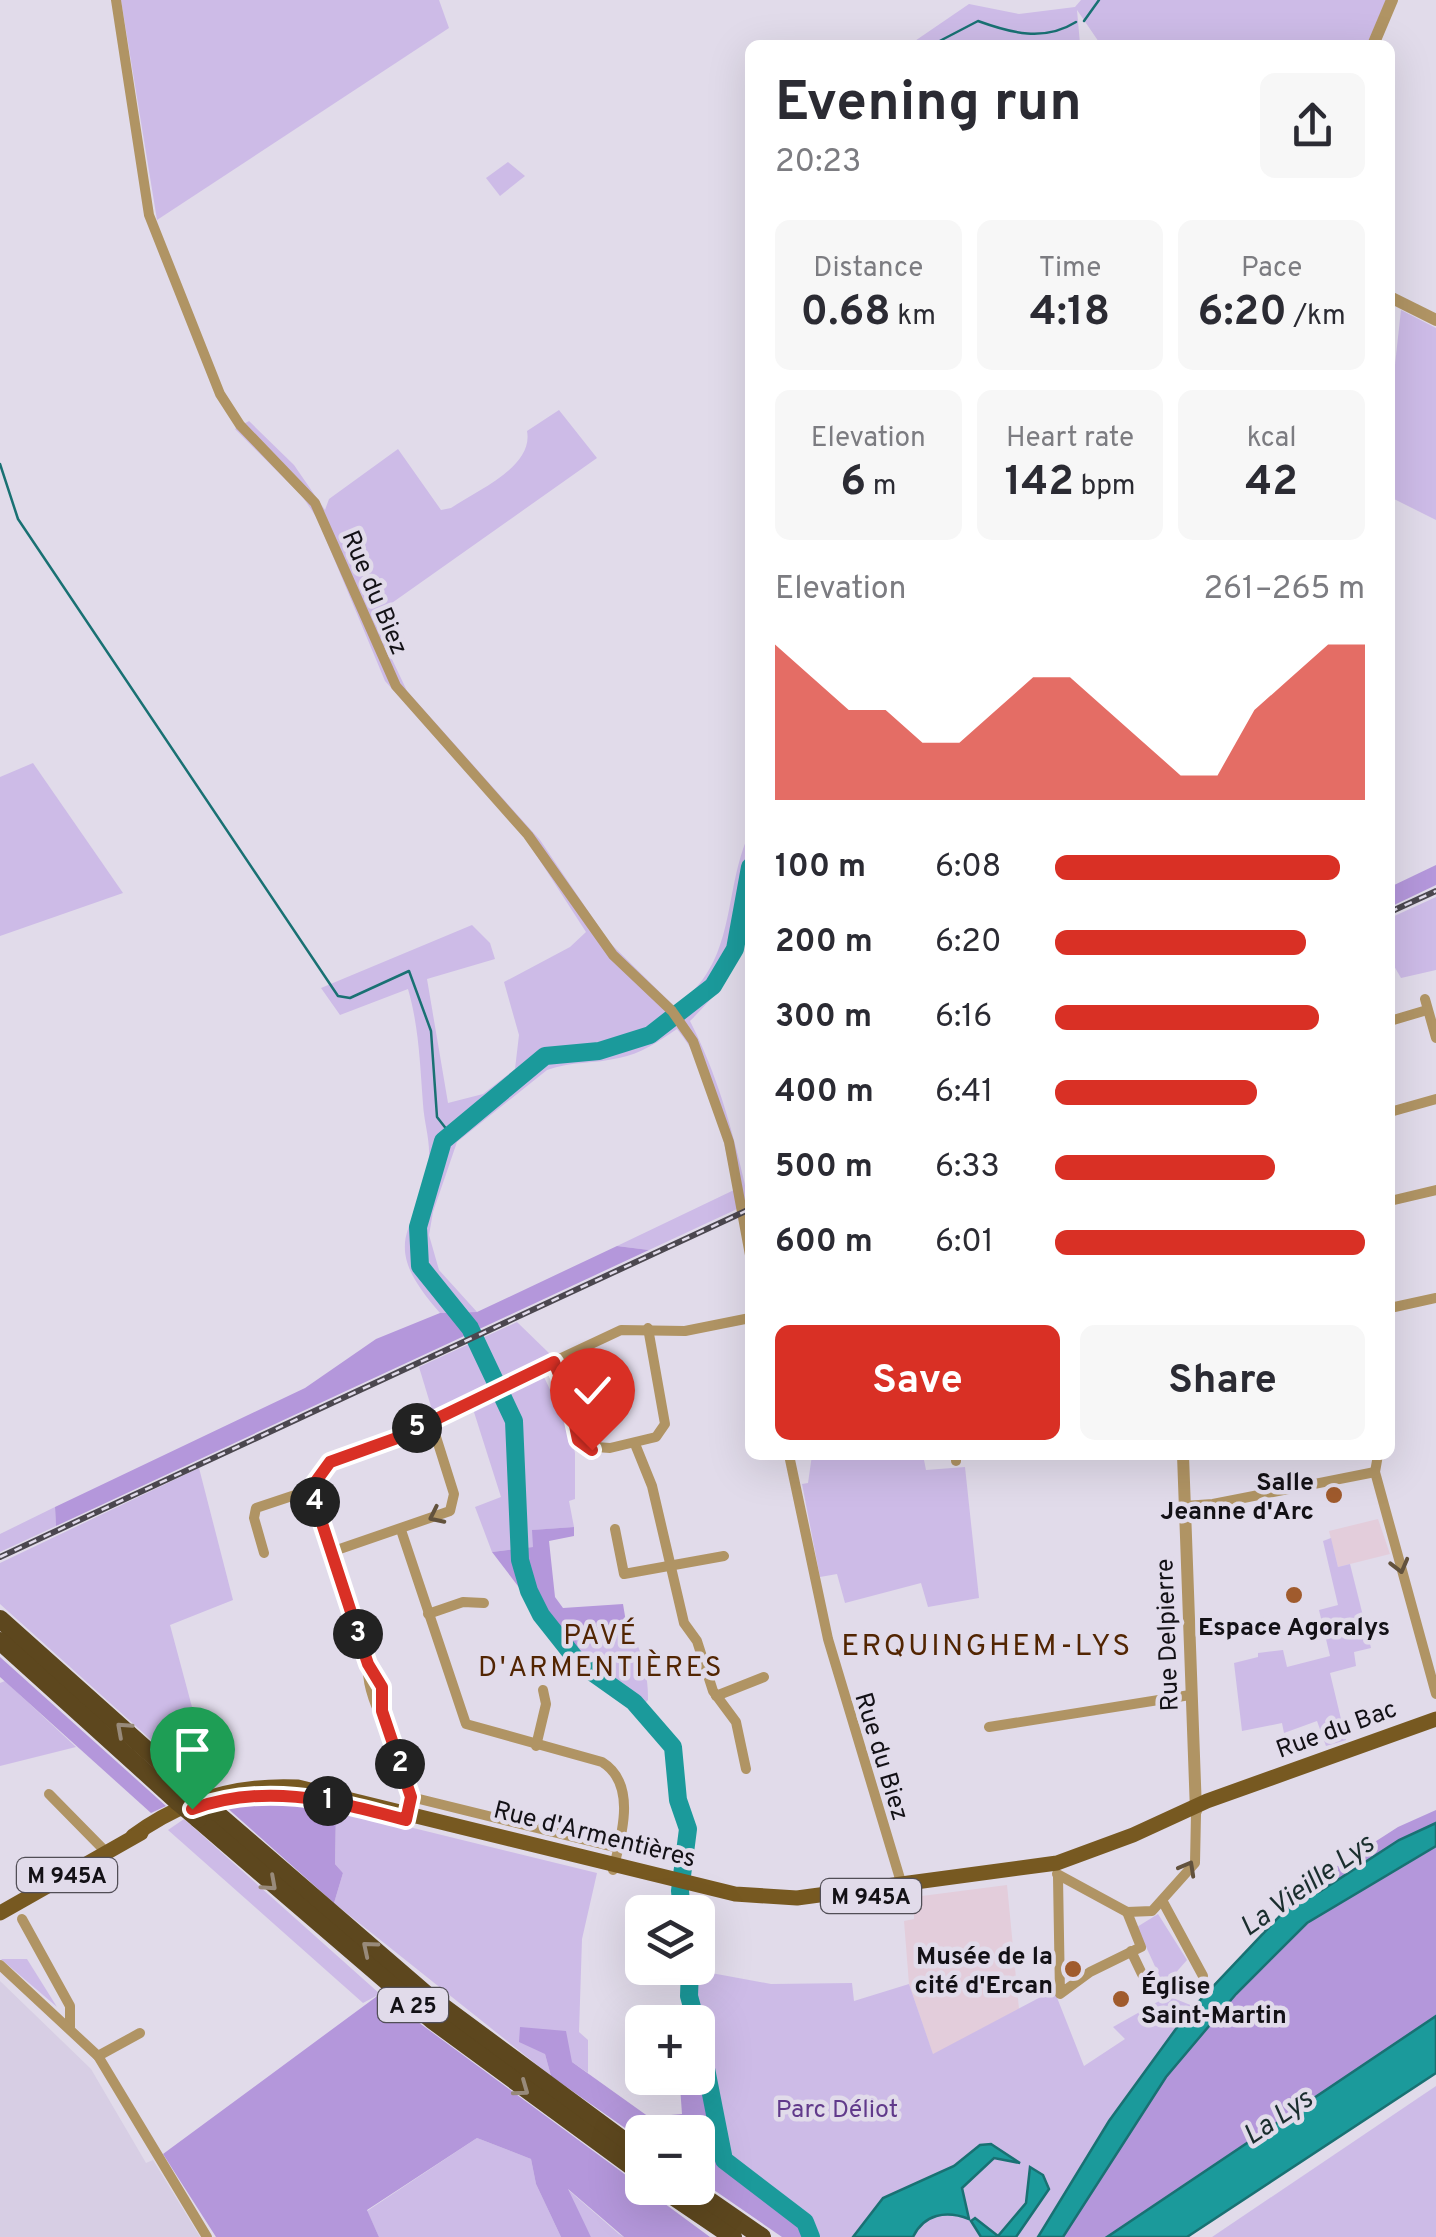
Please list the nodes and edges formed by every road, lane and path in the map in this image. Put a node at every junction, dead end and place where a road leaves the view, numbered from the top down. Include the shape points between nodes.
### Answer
1 (116, 0) edge
2 (1392, 0) edge
3 (1375, 40) edge
4 (1395, 300) edge
5 (1436, 320) edge
6 (1395, 1018) edge
7 (1436, 1038) edge
8 (1436, 1099) edge
9 (1395, 1111) edge
10 (1436, 1190) edge
11 (1395, 1200) edge
12 (745, 1230) edge
13 (1436, 1298) edge
14 (1395, 1307) edge
15 (745, 1319) edge
16 (648, 1328) junction
17 (554, 1362) junction
18 (430, 1422) junction
19 (635, 1444) junction
20 (790, 1460) edge
21 (1183, 1460) edge
22 (1377, 1460) edge
23 (1375, 1472) junction
24 (313, 1489) junction
25 (1184, 1506) junction
26 (615, 1528) dead end
27 (401, 1530) junction
28 (331, 1552) junction
29 (264, 1553) dead end
30 (724, 1556) dead end
31 (670, 1566) junction
32 (484, 1603) dead end
33 (428, 1614) junction
34 (0, 1619) edge
35 (0, 1642) edge
36 (764, 1677) dead end
37 (543, 1690) dead end
38 (1436, 1694) edge
39 (1190, 1695) junction
40 (716, 1696) junction
41 (1436, 1718) edge
42 (989, 1727) dead end
43 (536, 1746) junction
44 (746, 1769) dead end
45 (50, 1794) dead end
46 (187, 1798) junction
47 (409, 1809) junction
48 (1196, 1810) junction
49 (207, 1815) junction
50 (106, 1852) junction
51 (615, 1861) junction
52 (1057, 1870) junction
53 (903, 1888) junction
54 (1163, 1902) junction
55 (1126, 1912) junction
56 (0, 1914) edge
57 (22, 1919) dead end
58 (1131, 1952) junction
59 (0, 1966) edge
60 (1142, 1974) dead end
61 (1204, 1976) dead end
62 (70, 2027) junction
63 (140, 2033) dead end
64 (98, 2056) junction
65 (625, 2141) edge
66 (625, 2162) edge
67 (691, 2205) edge
68 (708, 2205) edge
69 (732, 2229) edge
70 (207, 2237) edge
71 (762, 2237) edge

1 - 12 street, Rue du Biez via 150,214 225,402 314,503 396,686 528,834 612,955 682,1024 722,1114
2 - 3 street
4 - 5 street
6 - 7 street via 1426,1004
8 - 9 street
10 - 11 street
13 - 14 street
15 - 16 street via 685,1330
16 - 17 street via 621,1330
16 - 19 street via 665,1428
17 - 18 street
17 - 19 street via 582,1446
18 - 24 street via 330,1462
18 -> 27 street via 454,1502 448,1514
19 - 31 street
20 - 53 street, Rue du Biez via 828,1638
21 - 25 street, Rue Delpierre
22 - 23 street
23 - 25 street
23 -> 38 street
24 - 28 street
24 - 29 street via 256,1508
25 - 39 street, Rue Delpierre
26 - 31 street via 622,1573
27 - 28 street
27 - 33 street
28 - 47 street
30 - 31 street
31 - 40 street via 684,1622 698,1640
32 - 33 street via 463,1602
33 - 43 street via 466,1724
46 -> 34 highway, A 25
35 - 46 highway, A 25
36 - 40 street
37 - 43 street
39 - 42 street
39 - 48 street, Rue Delpierre
40 - 44 street via 736,1722
41 - 48 main road, Rue du Bac / M 945A
43 - 51 street via 611,1769 624,1808
45 - 50 street
46 - 49 highway, A 25, bridge
47 - 50 main road, Rue d'Armentières / M 945A via 262,1793 210,1803
47 - 51 main road, Rue d'Armentières / M 945A
47 - 51 street, Rue d'Armentières
48 - 52 main road, M 945A
54 -> 48 street via 1195,1862
65 -> 49 highway, A 25 via 427,1995
49 -> 66 highway, A 25 via 443,2029
50 - 56 main road, Rue d'Armentières / M 945A
51 - 53 main road, Rue d'Armentières / M 945A via 777,1906
52 - 53 main road, Rue d'Armentières / M 945A
52 - 55 street
52 - 58 street via 1060,1994
54 - 55 street via 1147,1913
54 - 61 street
55 - 58 street via 1141,1946
57 - 62 street via 70,2006
58 - 60 street
59 - 62 street
62 - 64 street
63 - 64 street
64 - 70 street
67 - 69 highway
68 - 69 highway
69 - 71 highway

